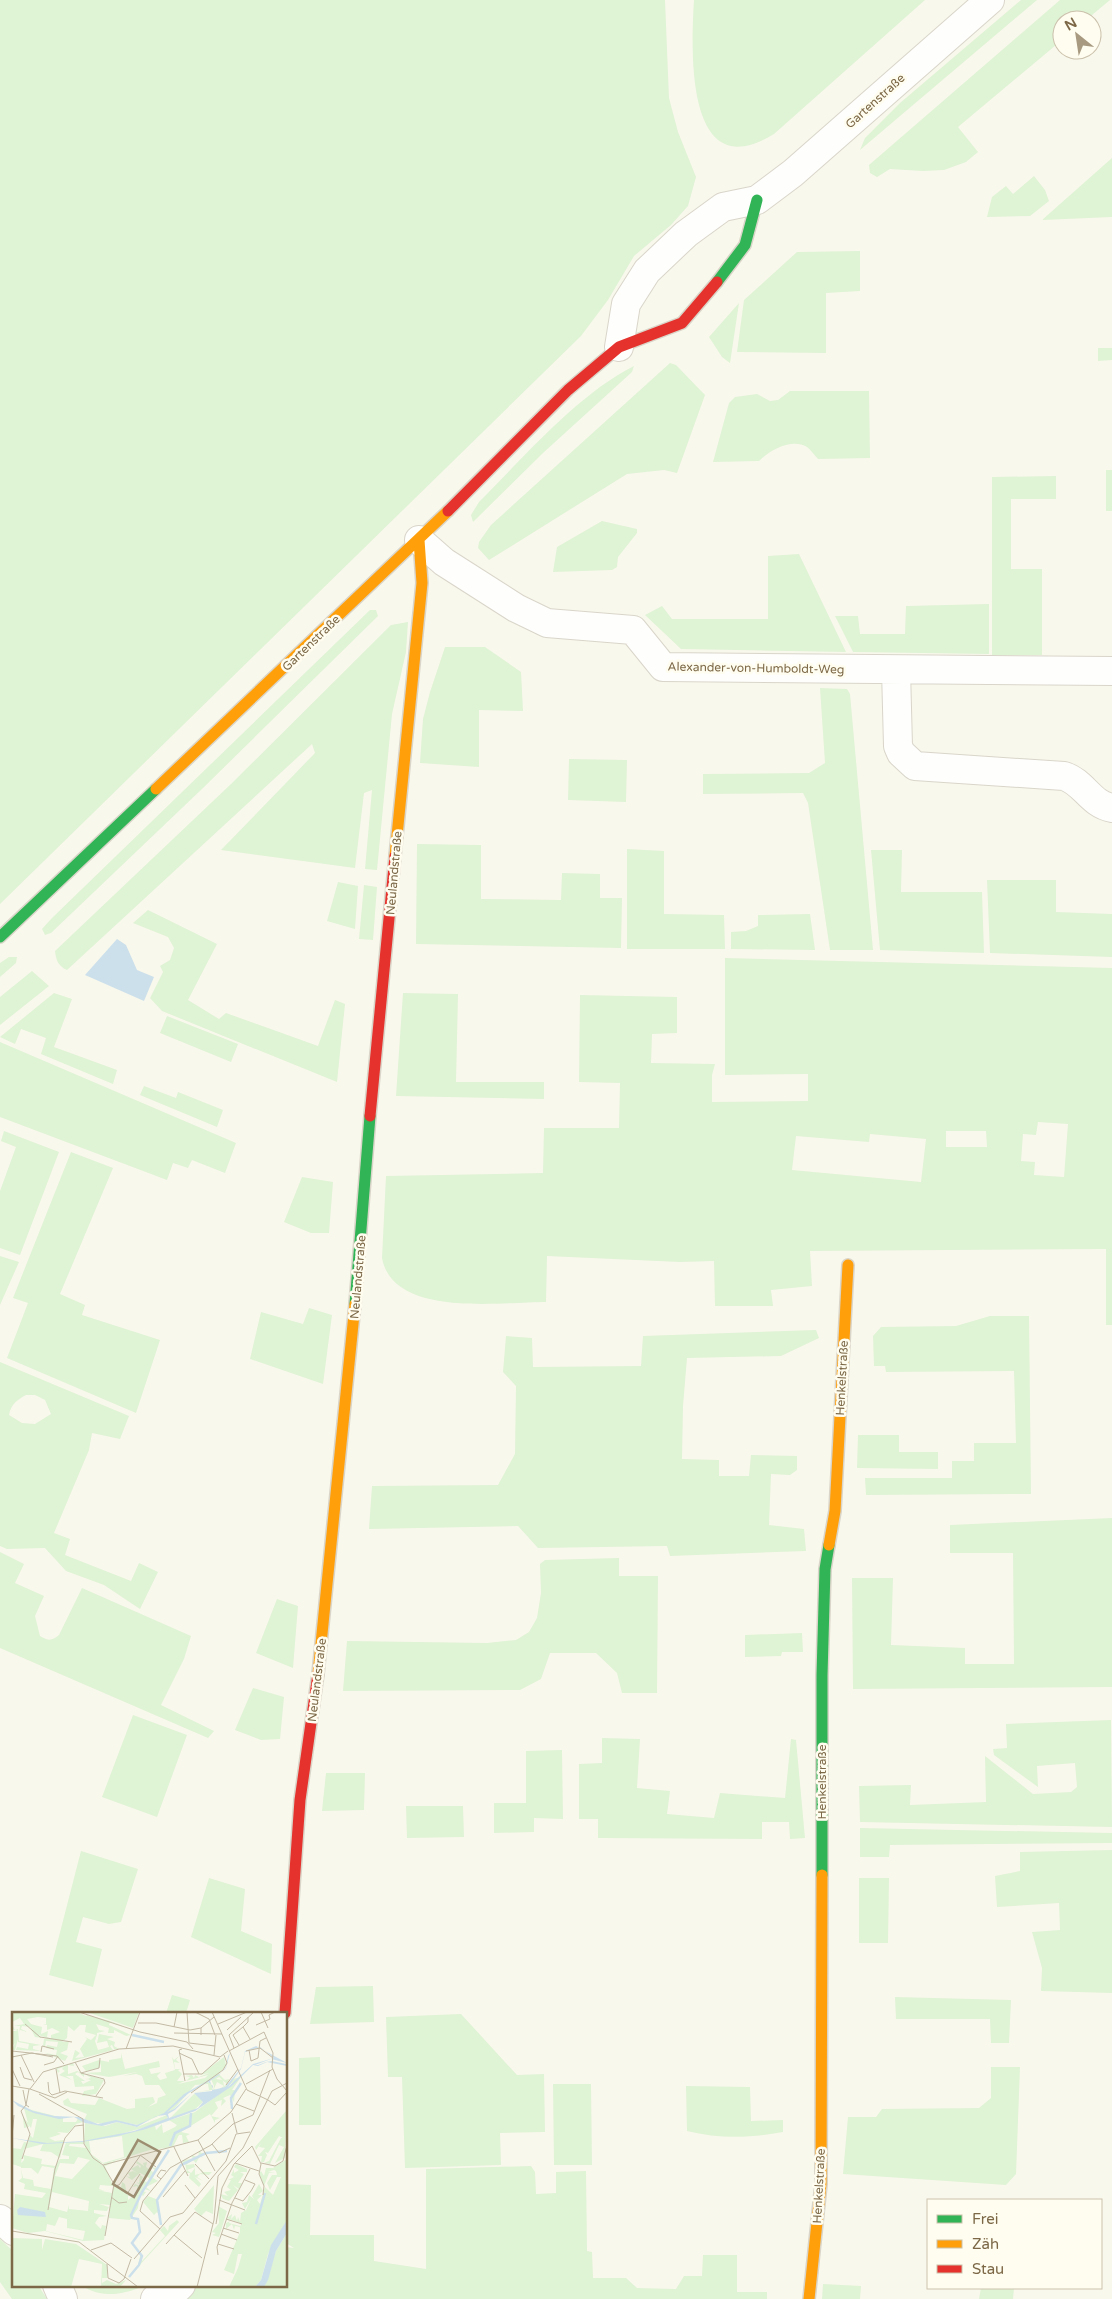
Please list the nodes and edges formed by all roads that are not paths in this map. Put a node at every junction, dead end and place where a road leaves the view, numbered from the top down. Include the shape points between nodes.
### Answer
1 (990, 0) edge
2 (757, 200) junction
3 (619, 347) junction
4 (419, 540) junction
5 (896, 670) junction
6 (1112, 672) edge
7 (1112, 808) edge
8 (0, 937) edge
9 (848, 1265) dead end
10 (285, 2012) edge
11 (0, 2220) edge
12 (12, 2229) edge
13 (57, 2286) edge
14 (63, 2299) edge
15 (809, 2299) edge

1 - 2 street, Gartenstraße via 820,151
2 - 3 street, Gartenstraße via 745,245 722,278 682,323
2 - 3 street, Gartenstraße via 723,207 686,234 646,271 626,304
3 - 4 street, Gartenstraße via 536,421
4 - 5 street, Alexander-von-Humboldt-Weg via 444,562 516,608 547,623 633,630 663,667
4 - 8 street, Gartenstraße
4 - 10 street, Neulandstraße via 422,583 318,1678 300,1800
5 - 6 street, Alexander-von-Humboldt-Weg
5 - 7 street via 898,746 915,766 1064,776 1080,784 1094,800
9 - 15 street, Henkelstraße via 835,1511 825,1578 822,2184
11 - 12 street
13 - 14 street

